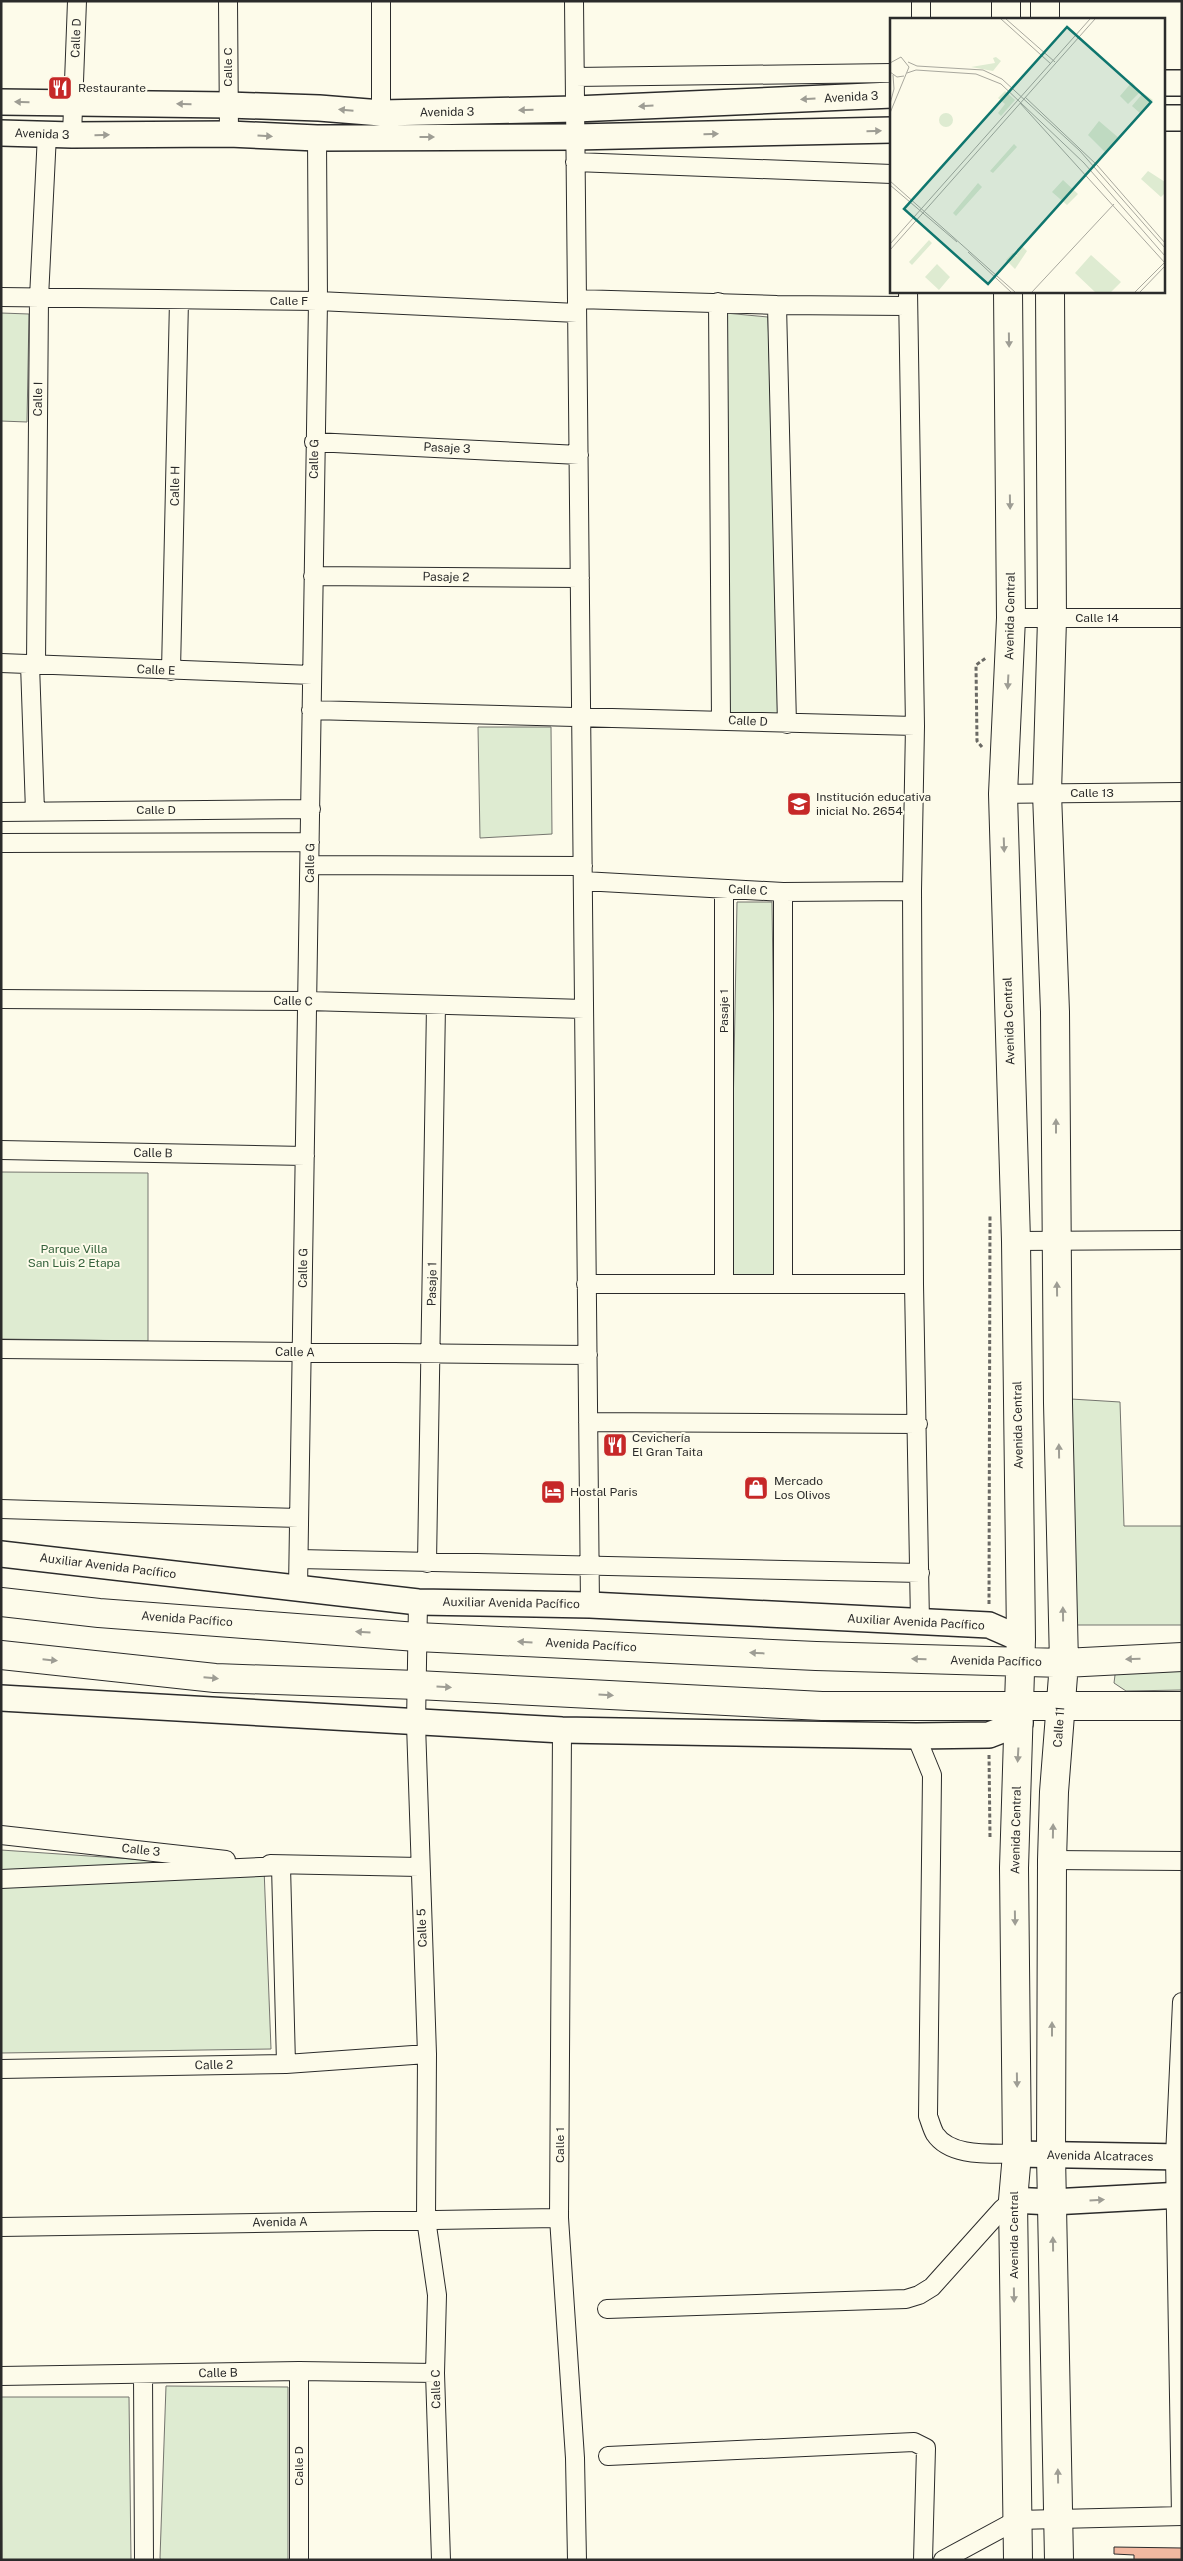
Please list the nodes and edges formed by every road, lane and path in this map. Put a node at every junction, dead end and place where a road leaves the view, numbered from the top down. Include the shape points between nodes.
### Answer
1 (77, 1) edge
2 (228, 1) edge
3 (381, 1) edge
4 (574, 1) edge
5 (920, 1) edge
6 (1006, 1) edge
7 (1045, 1) edge
8 (921, 18) edge
9 (1006, 18) edge
10 (1045, 18) edge
11 (890, 73) edge
12 (574, 76) junction
13 (1166, 83) edge
14 (1182, 83) edge
15 (890, 95) edge
16 (1, 102) edge
17 (74, 102) junction
18 (228, 105) junction
19 (575, 109) junction
20 (381, 113) junction
21 (1166, 118) edge
22 (1182, 118) edge
23 (890, 130) edge
24 (1, 133) edge
25 (47, 134) junction
26 (229, 134) junction
27 (72, 135) junction
28 (575, 137) junction
29 (317, 138) junction
30 (575, 162) junction
31 (890, 174) edge
32 (1008, 292) edge
33 (1050, 292) edge
34 (1, 297) edge
35 (39, 298) junction
36 (908, 299) edge
37 (179, 300) junction
38 (318, 301) junction
39 (718, 302) junction
40 (777, 305) junction
41 (577, 306) junction
42 (314, 442) junction
43 (579, 455) junction
44 (313, 576) junction
45 (580, 578) junction
46 (1011, 618) junction
47 (1182, 618) edge
48 (1052, 619) junction
49 (987, 657) dead end
50 (1, 663) edge
51 (33, 664) junction
52 (171, 671) junction
53 (312, 675) junction
54 (311, 710) junction
55 (581, 717) junction
56 (721, 720) junction
57 (787, 724) junction
58 (915, 726) junction
59 (986, 752) dead end
60 (1182, 792) edge
61 (1047, 793) junction
62 (1003, 794) junction
63 (311, 810) junction
64 (35, 811) junction
65 (1, 812) edge
66 (310, 842) junction
67 (1, 843) edge
68 (310, 865) junction
69 (583, 873) junction
70 (724, 889) junction
71 (912, 891) junction
72 (783, 892) junction
73 (1, 999) edge
74 (308, 1001) junction
75 (436, 1006) junction
76 (584, 1009) junction
77 (1, 1150) edge
78 (305, 1156) junction
79 (990, 1206) dead end
80 (1182, 1240) edge
81 (1016, 1241) junction
82 (1056, 1241) junction
83 (724, 1283) junction
84 (586, 1284) junction
85 (783, 1284) junction
86 (914, 1284) junction
87 (1, 1349) edge
88 (302, 1352) junction
89 (430, 1354) junction
90 (588, 1355) junction
91 (588, 1422) junction
92 (918, 1424) junction
93 (1, 1509) edge
94 (299, 1518) junction
95 (1, 1554) edge
96 (299, 1559) junction
97 (427, 1563) junction
98 (590, 1564) junction
99 (920, 1573) junction
100 (298, 1588) junction
101 (1, 1602) edge
102 (418, 1602) junction
103 (590, 1604) junction
104 (920, 1623) junction
105 (989, 1625) junction
106 (417, 1636) junction
107 (1021, 1650) junction
108 (1, 1655) edge
109 (1182, 1657) edge
110 (1064, 1662) junction
111 (417, 1685) junction
112 (1, 1698) edge
113 (1060, 1706) junction
114 (1182, 1706) edge
115 (1020, 1715) junction
116 (416, 1724) junction
117 (562, 1730) junction
118 (989, 1734) junction
119 (916, 1736) junction
120 (1, 1835) edge
121 (990, 1840) dead end
122 (1052, 1860) junction
123 (1182, 1861) edge
124 (281, 1866) junction
125 (419, 1867) junction
126 (1, 1879) edge
127 (1182, 2002) edge
128 (427, 2054) junction
129 (286, 2064) junction
130 (1, 2069) edge
131 (1018, 2154) junction
132 (1051, 2154) junction
133 (1178, 2157) edge
134 (1179, 2195) edge
135 (1013, 2200) junction
136 (1052, 2202) junction
137 (560, 2218) junction
138 (426, 2219) junction
139 (1, 2226) edge
140 (607, 2308) dead end
141 (299, 2372) junction
142 (435, 2373) junction
143 (143, 2374) junction
144 (1, 2376) edge
145 (608, 2456) dead end
146 (1181, 2516) edge
147 (1059, 2518) junction
148 (1017, 2520) junction
149 (144, 2560) edge
150 (299, 2560) edge
151 (440, 2560) edge
152 (577, 2560) edge
153 (923, 2560) edge
154 (942, 2560) edge
155 (1018, 2560) edge
156 (1059, 2560) edge

1 - 17 street, Calle D
2 - 18 street, Calle C
3 - 20 street
4 - 12 street
5 - 8 street
6 - 9 main road
7 - 10 main road
11 - 12 street
12 - 19 street
13 - 14 main road
15 -> 19 main road, Avenida 3
17 -> 16 main road, Avenida 3
18 -> 17 main road, Avenida 3
17 - 27 street, Calle D
20 -> 18 main road, Avenida 3
18 - 26 street, Calle C
19 -> 20 main road, Avenida 3
19 - 28 street
21 - 22 main road
28 -> 23 main road, Avenida 3
24 - 25 main road, Avenida 3
25 - 27 main road, Avenida 3
25 - 35 street, Calle I
27 -> 26 main road, Avenida 3
26 -> 29 main road, Avenida 3
29 -> 28 main road, Avenida 3
28 - 30 street
29 - 38 street, Calle G
30 - 31 street
30 - 41 street
32 -> 46 main road, Avenida Central
33 - 48 main road
34 - 35 street, Calle F
35 - 37 street, Calle F
35 - 51 street, Calle I
36 - 40 street, Calle F
36 - 58 street
37 - 38 street, Calle F
37 - 52 street, Calle H
38 - 41 street, Calle F
38 - 42 street, Calle G
39 - 40 street, Calle F
39 - 41 street, Calle F
39 - 56 street
40 - 57 street
41 - 43 street
42 - 43 street, Pasaje 3
42 - 44 street, Calle G
43 - 45 street
44 - 45 street, Pasaje 2
44 - 53 street, Calle G
45 - 55 street
46 - 48 street, Calle 14
46 -> 62 main road, Avenida Central
47 - 48 street, Calle 14
48 - 61 main road
49 - 59 path via 976,666 977,741
50 - 51 street, Calle E
51 - 52 street, Calle E
51 - 64 street, Calle I
52 - 53 street, Calle E
53 - 54 street, Calle G
54 - 55 street
54 - 63 street, Calle G
55 - 56 street, Calle D
55 - 69 street
56 - 57 street, Calle D
57 - 58 street, Calle D
58 - 71 street
60 - 61 street, Calle 13
61 - 62 street, Calle 13
82 -> 61 main road via 1055,1012
62 -> 81 main road, Avenida Central
63 - 64 street, Calle D
63 - 66 street, Calle G
64 - 65 street, Calle D
66 - 67 street
66 - 68 street, Calle G
68 - 69 street
68 - 74 street, Calle G
69 - 70 street, Calle C
69 - 76 street
70 - 72 street, Calle C
70 - 83 street, Pasaje 1
71 - 72 street, Calle C
71 - 86 street
72 - 85 street
73 - 74 street, Calle C
74 - 75 street, Calle C
74 - 78 street, Calle G
75 - 76 street, Calle C
75 - 89 street, Pasaje 1
76 - 84 street
77 - 78 street, Calle B
78 - 88 street, Calle G
79 - 105 path
80 - 82 street
81 - 82 street
81 - 107 main road, Avenida Central
110 -> 82 main road
83 - 84 street
83 - 85 street
84 - 90 street
85 - 86 street
86 - 92 street
87 - 88 street, Calle A
88 - 89 street, Calle A
88 - 94 street, Calle G
89 - 90 street, Calle A
89 - 97 street, Pasaje 1
90 - 91 street
91 - 92 street
91 - 98 street
92 - 99 street
93 - 94 street
94 - 96 street, Calle G
95 - 100 main road, Auxiliar Avenida Pacífico
96 - 97 street
96 - 100 street, Calle G
97 - 98 street
98 - 99 street
98 - 103 street
99 - 104 street
100 - 102 main road, Auxiliar Avenida Pacífico
106 -> 101 main road, Avenida Pacífico via 99,1613
102 - 103 main road, Auxiliar Avenida Pacífico
102 - 106 street
103 - 104 main road, Auxiliar Avenida Pacífico
104 - 105 main road, Auxiliar Avenida Pacífico
105 - 107 main road, Auxiliar Avenida Pacífico
107 -> 106 main road, Avenida Pacífico via 816,1656
106 - 111 street, Calle 5
107 - 110 main road, Avenida Pacífico
107 - 115 main road, Avenida Central
108 -> 111 main road via 215,1678
109 -> 110 main road, Avenida Pacífico
110 - 113 main road, Calle 11
111 -> 115 main road
111 - 116 street, Calle 5
112 - 116 main road
113 - 114 main road
113 - 115 main road
122 -> 113 main road, Calle 11
115 - 118 main road
115 -> 131 main road, Avenida Central via 1014,1868
116 - 117 main road
116 - 125 street, Calle 5
117 - 119 main road
117 - 137 street, Calle 1
118 - 119 main road
118 - 121 path
119 - 131 street via 932,1774 928,2116 936,2135 952,2147 978,2153
120 - 124 street, Calle 3
122 - 123 street
132 -> 122 main road
124 - 125 street, Calle 3
124 - 126 street, Calle 3
124 - 129 street
125 - 128 street, Calle 5
127 - 133 street
128 - 129 street, Calle 2
128 - 138 street, Calle 5
129 - 130 street, Calle 2
131 - 132 main road, Avenida Alcatraces
131 - 135 main road, Avenida Central
132 - 133 main road, Avenida Alcatraces
132 - 136 main road
133 - 134 street
136 -> 134 main road
134 - 146 street
135 - 136 main road
135 - 140 street via 932,2287 906,2299
135 -> 148 main road, Avenida Central
147 -> 136 main road
137 - 138 street, Avenida A
137 - 152 street, Calle 1 via 575,2458
138 - 139 street, Avenida A
138 - 142 street, Calle C via 437,2295
141 - 142 street, Calle B
141 - 143 street, Calle B
141 - 150 street, Calle D
142 - 151 street, Calle C
143 - 144 street, Calle B
143 - 149 street
145 - 153 street via 914,2442 926,2448
146 - 147 street
147 - 148 street
147 - 156 main road
148 - 154 street
148 - 155 main road, Avenida Central

